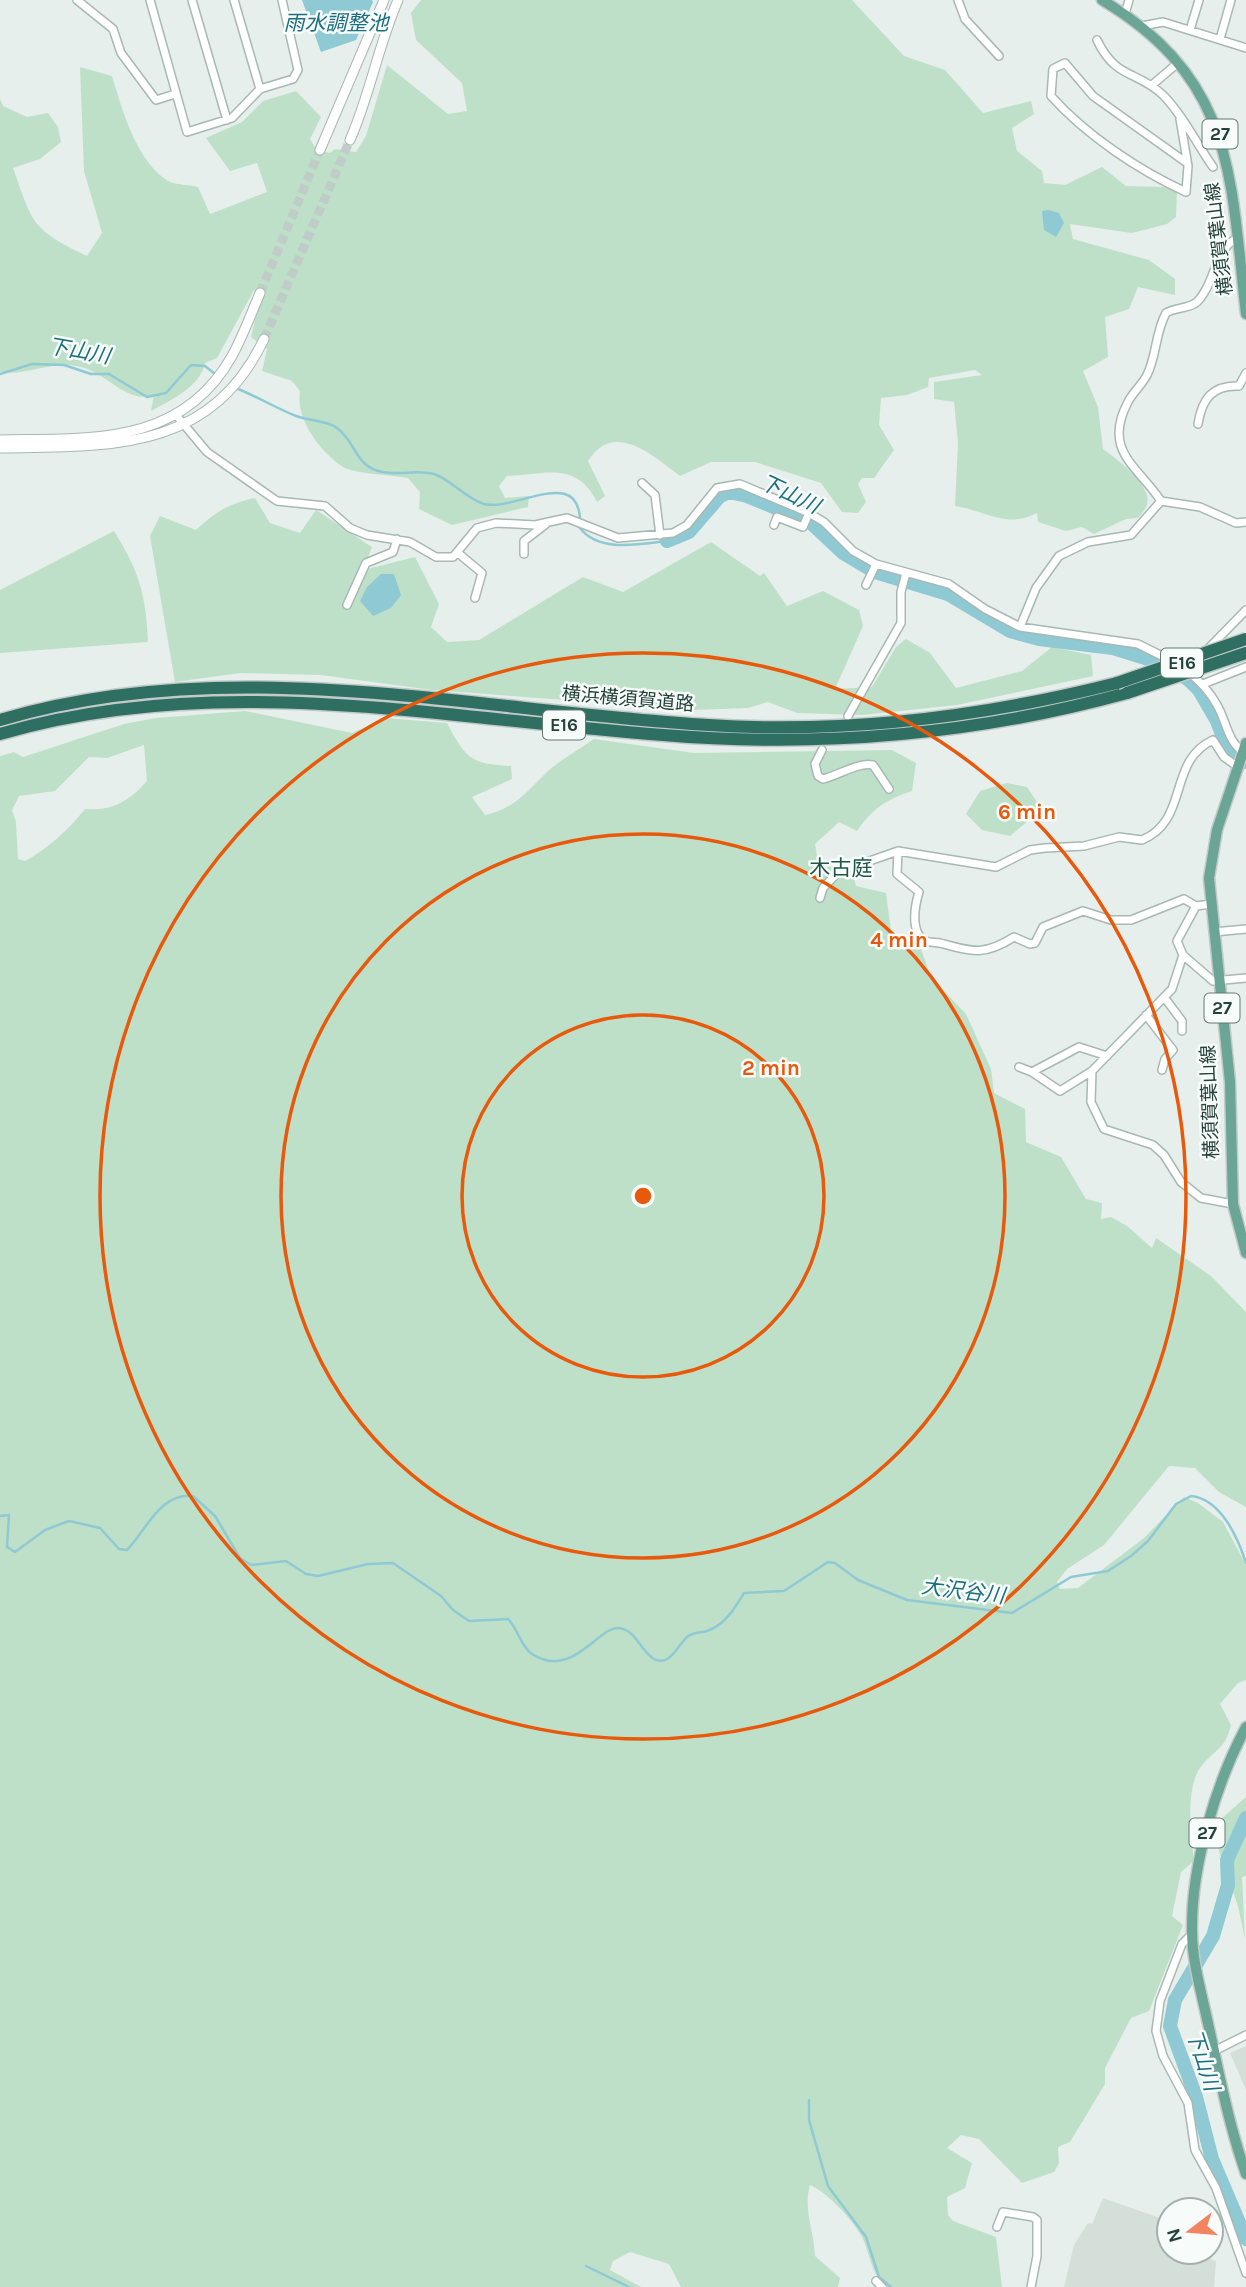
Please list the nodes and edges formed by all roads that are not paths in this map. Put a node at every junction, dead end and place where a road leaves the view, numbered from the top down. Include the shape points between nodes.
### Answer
1 (77, 0) edge
2 (150, 0) edge
3 (192, 0) edge
4 (234, 0) edge
5 (282, 0) edge
6 (384, 0) edge
7 (398, 0) edge
8 (958, 0) edge
9 (1102, 0) edge
10 (1129, 0) edge
11 (1199, 0) edge
12 (1231, 0) edge
13 (1125, 14) junction
14 (1142, 26) junction
15 (1190, 30) junction
16 (1220, 39) junction
17 (1097, 40) dead end
18 (1246, 48) edge
19 (999, 56) dead end
20 (1179, 62) junction
21 (1152, 85) junction
22 (260, 89) junction
23 (175, 94) junction
24 (1180, 119) junction
25 (227, 120) junction
26 (350, 140) tunnel mouth
27 (320, 150) tunnel mouth
28 (1187, 163) junction
29 (1213, 167) dead end
30 (1241, 245) edge
31 (260, 293) tunnel mouth
32 (1246, 314) edge
33 (264, 340) tunnel mouth
34 (1246, 373) edge
35 (176, 415) junction
36 (1198, 424) dead end
37 (182, 425) junction
38 (0, 440) edge
39 (0, 448) edge
40 (642, 483) dead end
41 (1161, 501) junction
42 (809, 514) junction
43 (1246, 522) edge
44 (546, 523) junction
45 (774, 526) dead end
46 (660, 535) junction
47 (397, 539) junction
48 (458, 553) junction
49 (524, 554) dead end
50 (875, 565) junction
51 (905, 574) junction
52 (866, 585) dead end
53 (475, 598) dead end
54 (347, 605) dead end
55 (1246, 610) edge
56 (1020, 627) junction
57 (1246, 639) edge
58 (1246, 653) edge
59 (1246, 667) edge
60 (1186, 671) junction
61 (1203, 684) junction
62 (1122, 688) junction
63 (848, 716) dead end
64 (0, 717) edge
65 (0, 734) edge
66 (822, 750) dead end
67 (1242, 756) edge
68 (889, 789) dead end
69 (898, 851) junction
70 (820, 898) dead end
71 (1211, 904) junction
72 (1196, 906) junction
73 (1246, 929) edge
74 (1214, 932) junction
75 (1183, 955) junction
76 (1246, 978) edge
77 (1219, 981) junction
78 (1164, 997) junction
79 (1146, 1015) junction
80 (1182, 1031) dead end
81 (1107, 1056) junction
82 (1019, 1067) dead end
83 (1162, 1070) dead end
84 (1092, 1071) junction
85 (1032, 1072) junction
86 (1233, 1204) junction
87 (1246, 1253) edge
88 (1246, 1727) edge
89 (1192, 1940) junction
90 (1246, 2035) edge
91 (1214, 2051) junction
92 (1246, 2174) edge
93 (997, 2227) dead end
94 (1246, 2273) edge
95 (876, 2281) dead end
96 (883, 2287) edge
97 (1031, 2287) edge

1 - 23 street via 113,29 121,53 156,100
2 - 23 street
3 - 25 street
4 - 22 street
5 - 22 street via 298,70 293,79
6 - 27 street
7 - 26 street
8 - 19 street via 965,19
9 - 13 main road, 横須賀葉山線 / 27
10 - 13 street
11 - 15 street
12 - 16 street
13 - 14 main road, 横須賀葉山線 / 27
14 - 15 street via 1163,22
14 - 20 main road, 横須賀葉山線 / 27
15 - 16 street
16 - 18 street
17 - 21 street via 1112,65
20 - 21 street
20 - 30 main road, 横須賀葉山線 / 27 via 1211,111 1222,138
21 - 24 street
22 - 25 street
23 - 25 street via 187,132
24 - 28 street
24 - 29 street
28 - 28 street via 1093,96 1065,63 1054,69 1051,96 1149,175 1185,192
30 - 32 main road, 横須賀葉山線 / 27
30 - 41 street via 1221,255 1195,303 1166,313 1156,333 1146,377 1129,400 1123,418 1120,448 1130,467
31 - 35 street via 232,357 213,382
33 - 37 street via 228,395
34 - 36 street via 1238,386 1217,388 1204,400
35 - 37 street
35 - 38 street via 135,432 107,437
37 - 39 street via 114,445
37 - 47 street via 220,463 277,501 325,506 350,528 376,538
40 - 46 street via 655,495
41 - 43 street via 1200,506 1236,523
41 - 56 street via 1131,535 1088,542 1059,556 1036,588
42 - 45 street via 803,527 777,517
42 - 46 street via 732,484 711,493 680,531
42 - 50 street
44 - 46 street via 575,520 618,538
44 - 48 street via 484,525
44 - 49 street via 524,541
47 - 48 street via 447,559
47 - 54 street via 393,552 366,563
48 - 53 street via 482,573
50 - 51 street
50 - 52 street
51 - 56 street via 949,584
51 - 63 street via 901,623
55 - 60 street
56 - 60 street via 1138,644
57 - 62 highway, 横浜横須賀道路 / E16, bridge
58 - 62 highway, 横浜横須賀道路 / E16, bridge
59 - 61 street
60 - 61 street
61 - 67 street
62 - 64 highway, 横浜横須賀道路 / E16 via 965,715 827,727 709,725 294,689 130,692
62 - 65 highway, 横浜横須賀道路 / E16 via 1055,711 971,727 837,739 663,735 439,712 245,701 127,708
66 - 68 street via 815,764 818,776 824,779 864,763 873,765
67 - 69 street via 1224,757 1213,740 1202,745 1185,765 1171,815 1142,840 1119,837 1084,846 1030,850 996,867
67 - 71 main road, 横須賀葉山線 / 27 via 1211,855
69 - 70 street via 838,872
69 - 72 street via 897,874 919,892 915,906 920,936 963,951 993,950 1014,937 1035,943 1043,928 1083,911 1111,920 1131,920 1184,899
71 - 72 street
71 - 74 main road, 横須賀葉山線 / 27
72 - 75 street via 1177,941
73 - 74 street
74 - 77 main road, 横須賀葉山線 / 27
75 - 77 street via 1213,981
75 - 78 street via 1172,989
76 - 77 street
77 - 86 main road, 横須賀葉山線 / 27 via 1230,1082
78 - 79 street
78 - 80 street via 1182,1021
79 - 81 street
79 - 83 street via 1173,1050
81 - 84 street
81 - 85 street via 1079,1047
82 - 85 street
84 - 85 street via 1060,1091
84 - 86 street via 1093,1109 1104,1129 1153,1145 1181,1182 1201,1198
86 - 87 main road, 横須賀葉山線 / 27
88 - 89 main road, 27 via 1209,1821
89 - 91 main road, 27
89 - 94 street via 1182,1944 1160,2001 1156,2031 1163,2056 1188,2103 1195,2151 1216,2188
90 - 91 street
91 - 92 main road, 27
93 - 97 street via 1003,2212 1037,2220
95 - 96 street

